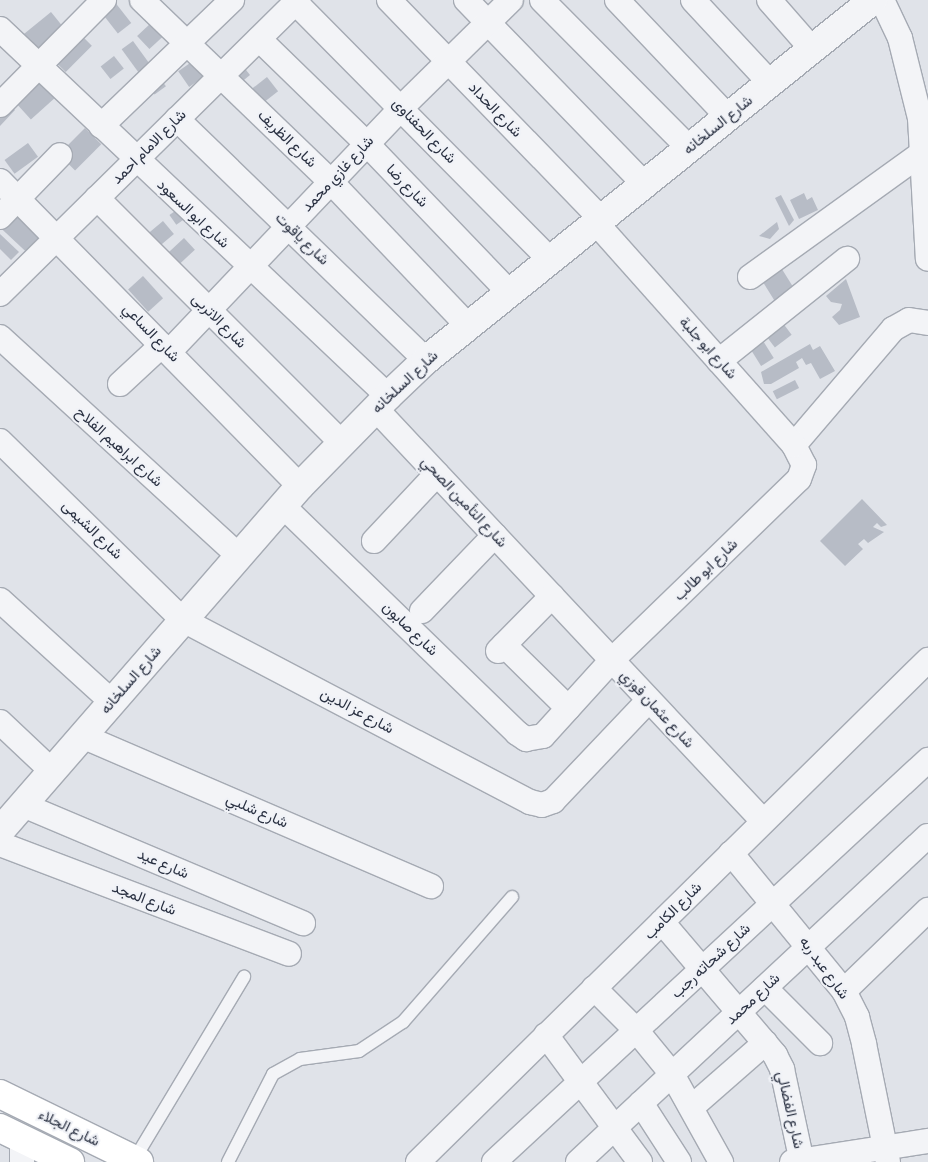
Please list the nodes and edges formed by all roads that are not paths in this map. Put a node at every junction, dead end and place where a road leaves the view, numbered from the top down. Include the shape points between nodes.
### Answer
1 (104, 0) edge
2 (142, 0) edge
3 (232, 0) edge
4 (388, 0) edge
5 (466, 0) edge
6 (511, 0) edge
7 (542, 0) edge
8 (617, 0) edge
9 (693, 0) edge
10 (770, 0) edge
11 (882, 0) edge
12 (297, 1) edge
13 (857, 5) edge
14 (488, 23) junction
15 (0, 31) edge
16 (259, 39) junction
17 (188, 42) junction
18 (812, 49) junction
19 (448, 62) junction
20 (38, 66) junction
21 (222, 75) junction
22 (770, 83) junction
23 (921, 83) edge
24 (0, 105) edge
25 (401, 108) junction
26 (728, 117) junction
27 (177, 119) junction
28 (100, 126) junction
29 (367, 144) junction
30 (689, 148) junction
31 (60, 155) dead end
32 (135, 160) junction
33 (925, 164) edge
34 (0, 181) edge
35 (331, 182) junction
36 (644, 184) junction
37 (97, 198) junction
38 (18, 199) junction
39 (0, 217) edge
40 (599, 221) junction
41 (289, 227) junction
42 (57, 238) junction
43 (847, 259) dead end
44 (928, 259) edge
45 (550, 260) junction
46 (250, 266) junction
47 (750, 277) dead end
48 (2, 289) edge
49 (510, 293) junction
50 (209, 310) junction
51 (928, 323) edge
52 (468, 326) junction
53 (0, 337) edge
54 (165, 348) junction
55 (426, 360) junction
56 (719, 361) junction
57 (120, 384) dead end
58 (382, 402) junction
59 (0, 441) edge
60 (342, 443) junction
61 (794, 445) junction
62 (437, 474) junction
63 (800, 479) joint
64 (292, 496) junction
65 (495, 535) junction
66 (374, 542) dead end
67 (239, 556) junction
68 (552, 596) junction
69 (0, 600) edge
70 (422, 611) dead end
71 (183, 620) junction
72 (612, 660) junction
73 (928, 660) edge
74 (649, 700) junction
75 (112, 702) junction
76 (568, 708) junction
77 (0, 722) edge
78 (82, 736) junction
79 (543, 736) joint
80 (928, 760) edge
81 (52, 771) junction
82 (23, 805) junction
83 (764, 822) junction
84 (1, 831) edge
85 (928, 836) edge
86 (731, 853) junction
87 (431, 886) dead end
88 (512, 897) dead end
89 (773, 904) junction
90 (928, 910) edge
91 (662, 922) junction
92 (303, 923) dead end
93 (810, 946) junction
94 (289, 954) dead end
95 (702, 970) junction
96 (244, 977) dead end
97 (594, 988) junction
98 (765, 988) junction
99 (844, 991) junction
100 (739, 1012) junction
101 (636, 1030) junction
102 (546, 1035) junction
103 (765, 1043) junction
104 (820, 1043) dead end
105 (672, 1074) junction
106 (580, 1082) junction
107 (0, 1094) edge
108 (641, 1103) junction
109 (693, 1106) junction
110 (615, 1128) junction
111 (86, 1136) junction
112 (928, 1141) edge
113 (15, 1143) edge
114 (887, 1155) edge
115 (136, 1161) edge
116 (70, 1162) edge
117 (75, 1162) edge
118 (228, 1162) edge
119 (418, 1162) edge
120 (494, 1162) edge
121 (578, 1162) edge
122 (640, 1162) edge
123 (679, 1162) edge
124 (721, 1162) edge
125 (798, 1162) edge

1 - 20 street
2 - 17 street, شارع الظريف
3 - 17 street
4 - 19 street, شارع الحداد
5 - 14 street
6 - 14 street, شارع غازي محمد
7 - 30 street
8 - 26 street
9 - 22 street
10 - 18 street
11 - 23 street
12 - 16 street, شارع الامام احمد
12 - 25 street, شارع الحفناوى
13 - 18 street, شارع السلخانه
14 - 19 street, شارع غازي محمد
14 - 36 street
15 - 20 street, شارع ابو السعود
16 - 21 street, شارع الامام احمد
16 - 29 street, شارع رضا
17 - 21 street, شارع الظريف
17 - 28 street
18 - 22 street, شارع السلخانه
19 - 25 street, شارع غازي محمد
19 - 40 street, شارع الحداد
20 - 24 street
20 - 28 street, شارع ابو السعود
21 - 27 street, شارع الامام احمد
21 - 35 street, شارع الظريف
22 - 26 street, شارع السلخانه
23 - 33 street
25 - 29 street, شارع غازي محمد
25 - 45 street, شارع الحفناوى
26 - 30 street, شارع السلخانه
27 - 32 street, شارع الامام احمد
27 - 41 street, شارع ياقوت
28 - 32 street, شارع ابو السعود
29 - 35 street, شارع غازي محمد
29 - 49 street, شارع رضا
30 - 36 street, شارع السلخانه
31 - 38 street
32 - 37 street, شارع الامام احمد
32 - 46 street, شارع ابو السعود
33 - 44 street
33 - 47 street
34 - 38 street, شارع الساعي
35 - 41 street, شارع غازي محمد
35 - 52 street, شارع الظريف
36 - 40 street, شارع السلخانه
37 - 42 street, شارع الامام احمد
37 - 50 street, شارع الاتربى
38 - 39 street
38 - 42 street, شارع الساعي
40 - 45 street, شارع السلخانه
40 - 56 street, شارع ابو جلبة
41 - 46 street, شارع غازي محمد
41 - 55 street, شارع ياقوت
42 - 48 street, شارع الامام احمد
42 - 54 street, شارع الساعي
43 - 56 street
45 - 49 street, شارع السلخانه
46 - 50 street, شارع غازي محمد
46 - 58 street, شارع ابو السعود
49 - 52 street, شارع السلخانه
50 - 54 street, شارع غازي محمد
50 - 60 street, شارع الاتربى
51 - 61 street via 910,320 893,329
52 - 55 street, شارع السلخانه
53 - 67 street, شارع ابراهيم الفلاح
54 - 57 street, شارع غازي محمد
54 - 64 street, شارع الساعي
55 - 58 street, شارع السلخانه
56 - 61 street, شارع ابو جلبة
58 - 60 street, شارع السلخانه
58 - 62 street, شارع التأمين الصحي
59 - 71 street, شارع الشيمى
60 - 64 street, شارع السلخانه
61 - 63 street, شارع ابو جلبة via 803,458
62 - 65 street, شارع التأمين الصحي
62 - 66 street
63 - 72 street, شارع ابو طالب
64 - 67 street, شارع السلخانه
64 - 79 street, شارع صابون via 517,733 526,739
65 - 68 street, شارع التأمين الصحي
65 - 70 street
67 - 71 street, شارع السلخانه
68 - 72 street, شارع عثمان فوزي
68 - 76 street via 501,648
69 - 75 street
71 - 74 street, شارع عز الدين via 530,802 542,805 553,801
71 - 75 street, شارع السلخانه
72 - 74 street, شارع عثمان فوزي
72 - 76 street, شارع ابو طالب
73 - 83 street, شارع الكامب
74 - 83 street, شارع عثمان فوزي
75 - 78 street, شارع السلخانه
76 - 79 street, شارع ابو طالب
77 - 81 street
78 - 81 street, شارع السلخانه
78 - 87 street, شارع شلبي
80 - 89 street, شارع شحاته رجب
81 - 82 street, شارع السلخانه
82 - 84 street, شارع السلخانه
82 - 92 street, شارع عيد
83 - 86 street, شارع الكامب
84 - 94 street, شارع المجد
85 - 93 street, شارع محمد
86 - 89 street, شارع عبد ربه
86 - 91 street, شارع الكامب
88 - 118 lane via 403,1022 359,1051 300,1060 273,1074
89 - 93 street, شارع عبد ربه
89 - 95 street, شارع شحاته رجب
90 - 99 street
91 - 95 street, شارع الفضالي
91 - 97 street, شارع الكامب
93 - 98 street, شارع محمد
93 - 99 street, شارع عبد ربه
95 - 100 street, شارع الفضالي
95 - 101 street, شارع شحاته رجب
96 - 115 lane
97 - 101 street
97 - 102 street, شارع الكامب
98 - 100 street, شارع محمد
98 - 104 street
99 - 114 street, شارع عبد ربه via 857,1017
100 - 103 street, شارع الفضالي
100 - 105 street, شارع محمد
101 - 105 street
101 - 106 street, شارع شحاته رجب
102 - 106 street
102 - 119 street, شارع الكامب
103 - 109 street
103 - 125 street, شارع الفضالي via 782,1069
105 - 108 street, شارع محمد
105 - 109 street
106 - 110 street
106 - 120 street, شارع شحاته رجب
107 - 111 main road, شارع الجلاء
108 - 110 street, شارع محمد
108 - 123 street
109 - 124 street
110 - 121 street, شارع محمد
110 - 122 street
111 - 115 main road, شارع الجلاء
111 - 117 main road
112 - 114 street
113 - 116 main road, شارع الجلاء
114 - 125 street

